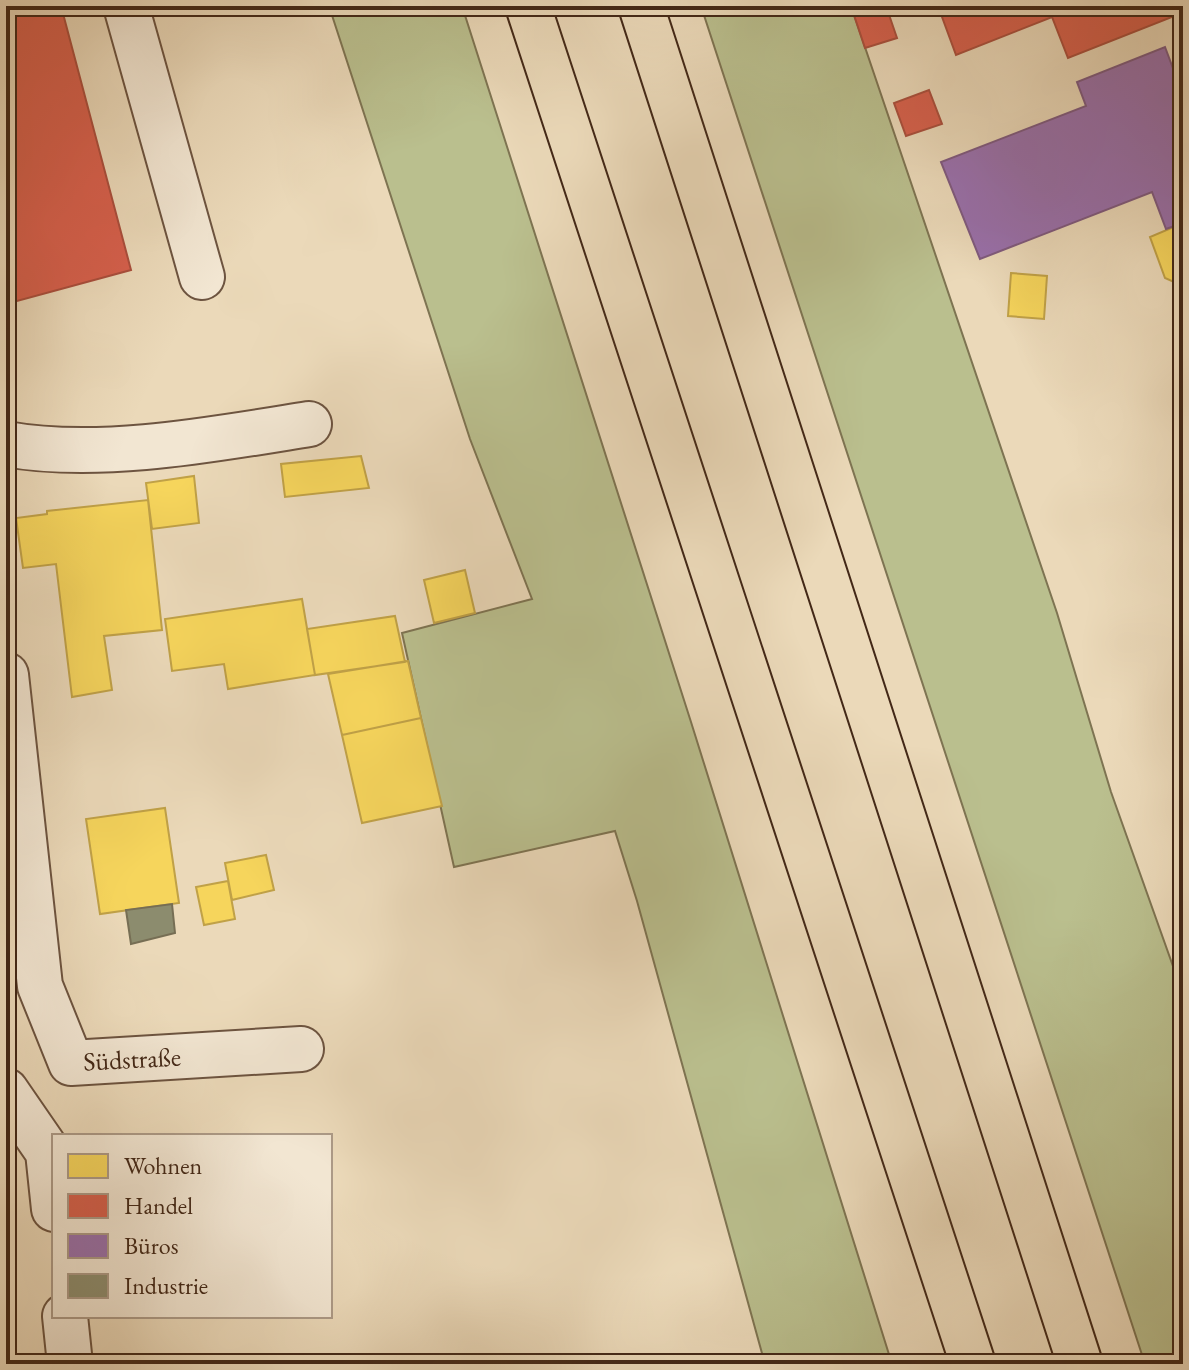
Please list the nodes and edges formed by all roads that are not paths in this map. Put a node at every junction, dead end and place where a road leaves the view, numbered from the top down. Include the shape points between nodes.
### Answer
1 (126, 6) edge
2 (528, 6) edge
3 (641, 6) edge
4 (202, 277) dead end
5 (309, 424) dead end
6 (6, 444) edge
7 (6, 675) edge
8 (301, 1049) dead end
9 (6, 1091) edge
10 (52, 1190) edge
11 (65, 1318) edge
12 (70, 1364) edge
13 (973, 1364) edge
14 (1080, 1364) edge

1 - 4 street
2 - 13 highway
3 - 14 highway
5 - 6 street via 87,451
7 - 8 street, Südstraße via 40,986 71,1063
9 - 10 street via 48,1152
11 - 12 street

